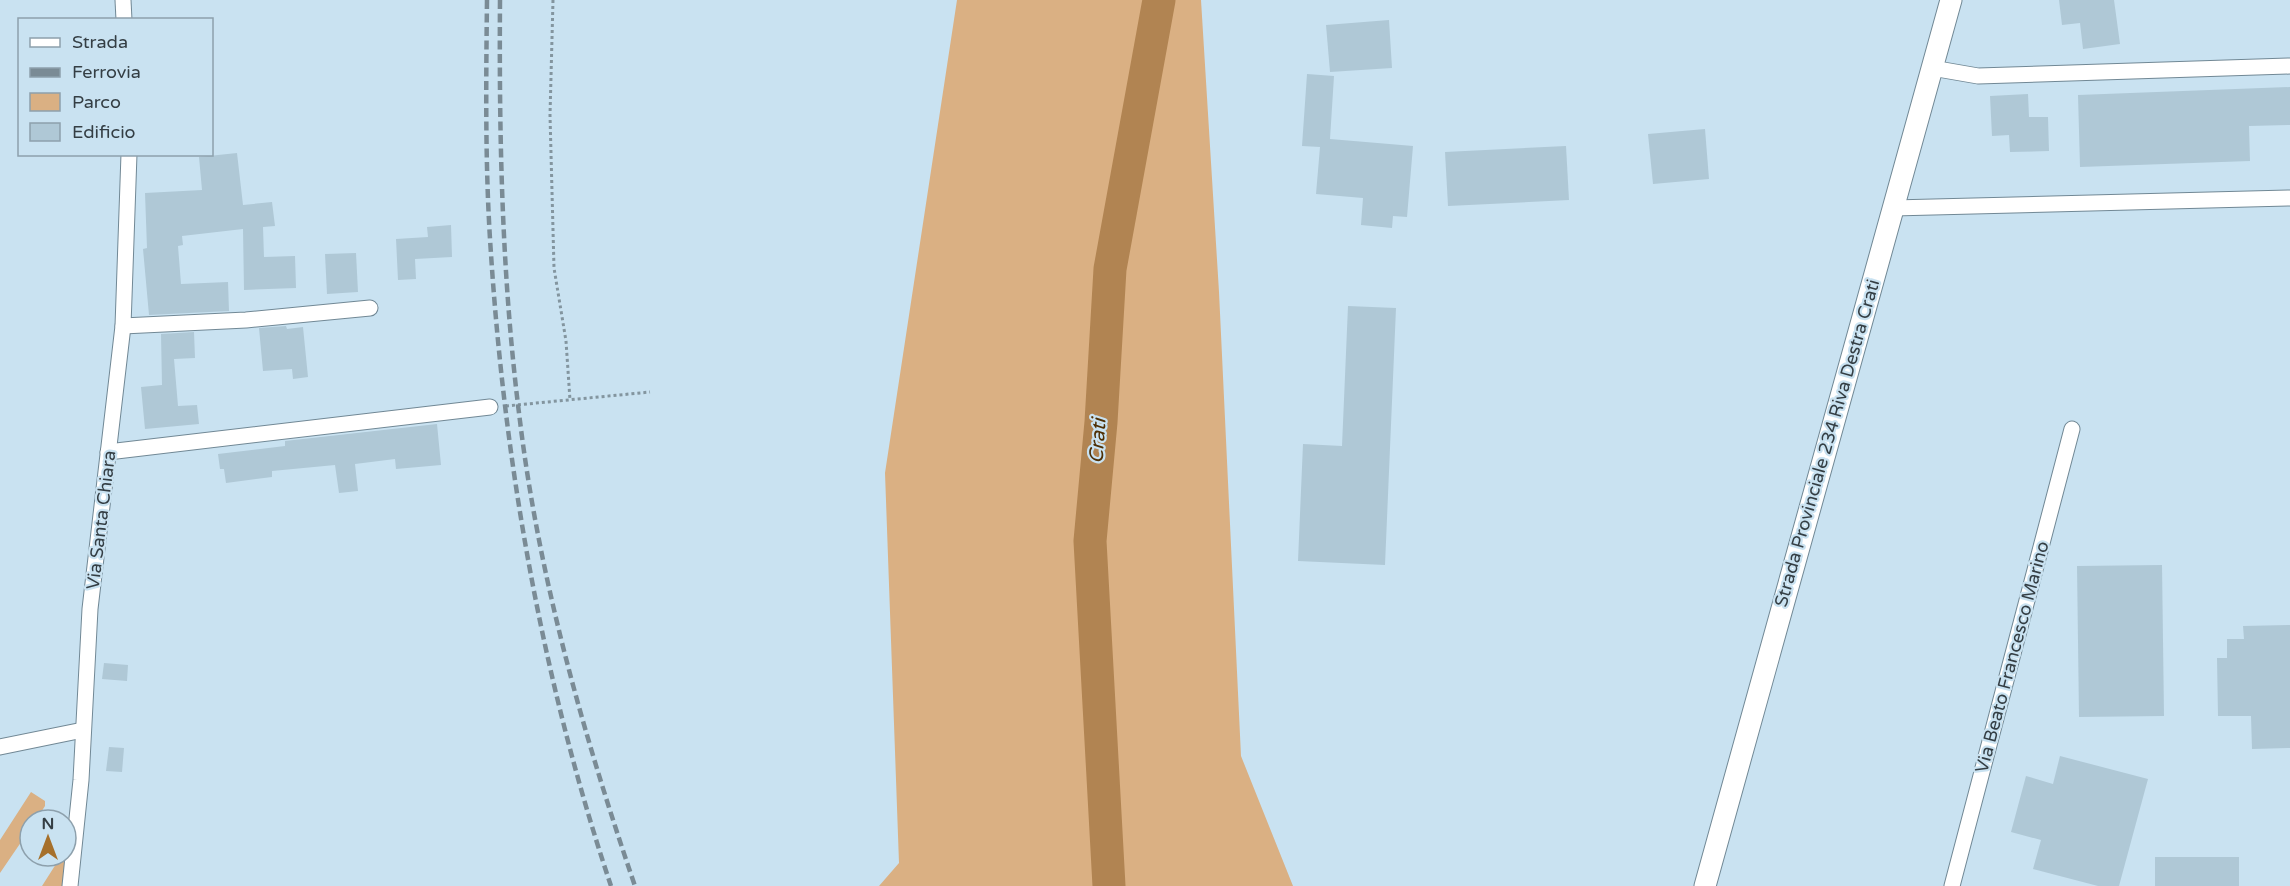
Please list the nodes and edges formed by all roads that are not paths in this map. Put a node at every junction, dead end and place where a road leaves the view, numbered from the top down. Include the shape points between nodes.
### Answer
1 (123, 0) edge
2 (1951, 0) edge
3 (123, 18) edge
4 (2290, 66) edge
5 (1932, 68) junction
6 (129, 156) edge
7 (2290, 198) edge
8 (1893, 208) junction
9 (370, 308) dead end
10 (123, 326) junction
11 (490, 407) road end
12 (2072, 429) dead end
13 (108, 452) junction
14 (83, 730) junction
15 (0, 747) edge
16 (70, 886) edge
17 (1705, 886) edge
18 (1952, 886) edge

1 - 3 street
2 - 5 main road, Strada Provinciale 234 Riva Destra Crati
4 - 5 street via 1978,76
5 - 8 main road, Strada Provinciale 234 Riva Destra Crati
6 - 10 street, Via Santa Chiara
7 - 8 street
8 - 17 main road, Strada Provinciale 234 Riva Destra Crati
9 - 10 street
10 - 13 street, Via Santa Chiara
11 - 13 street
12 - 18 street, Via Beato Francesco Marino
13 - 14 street, Via Santa Chiara via 90,609
14 - 15 street
14 - 16 street, Via Santa Chiara

